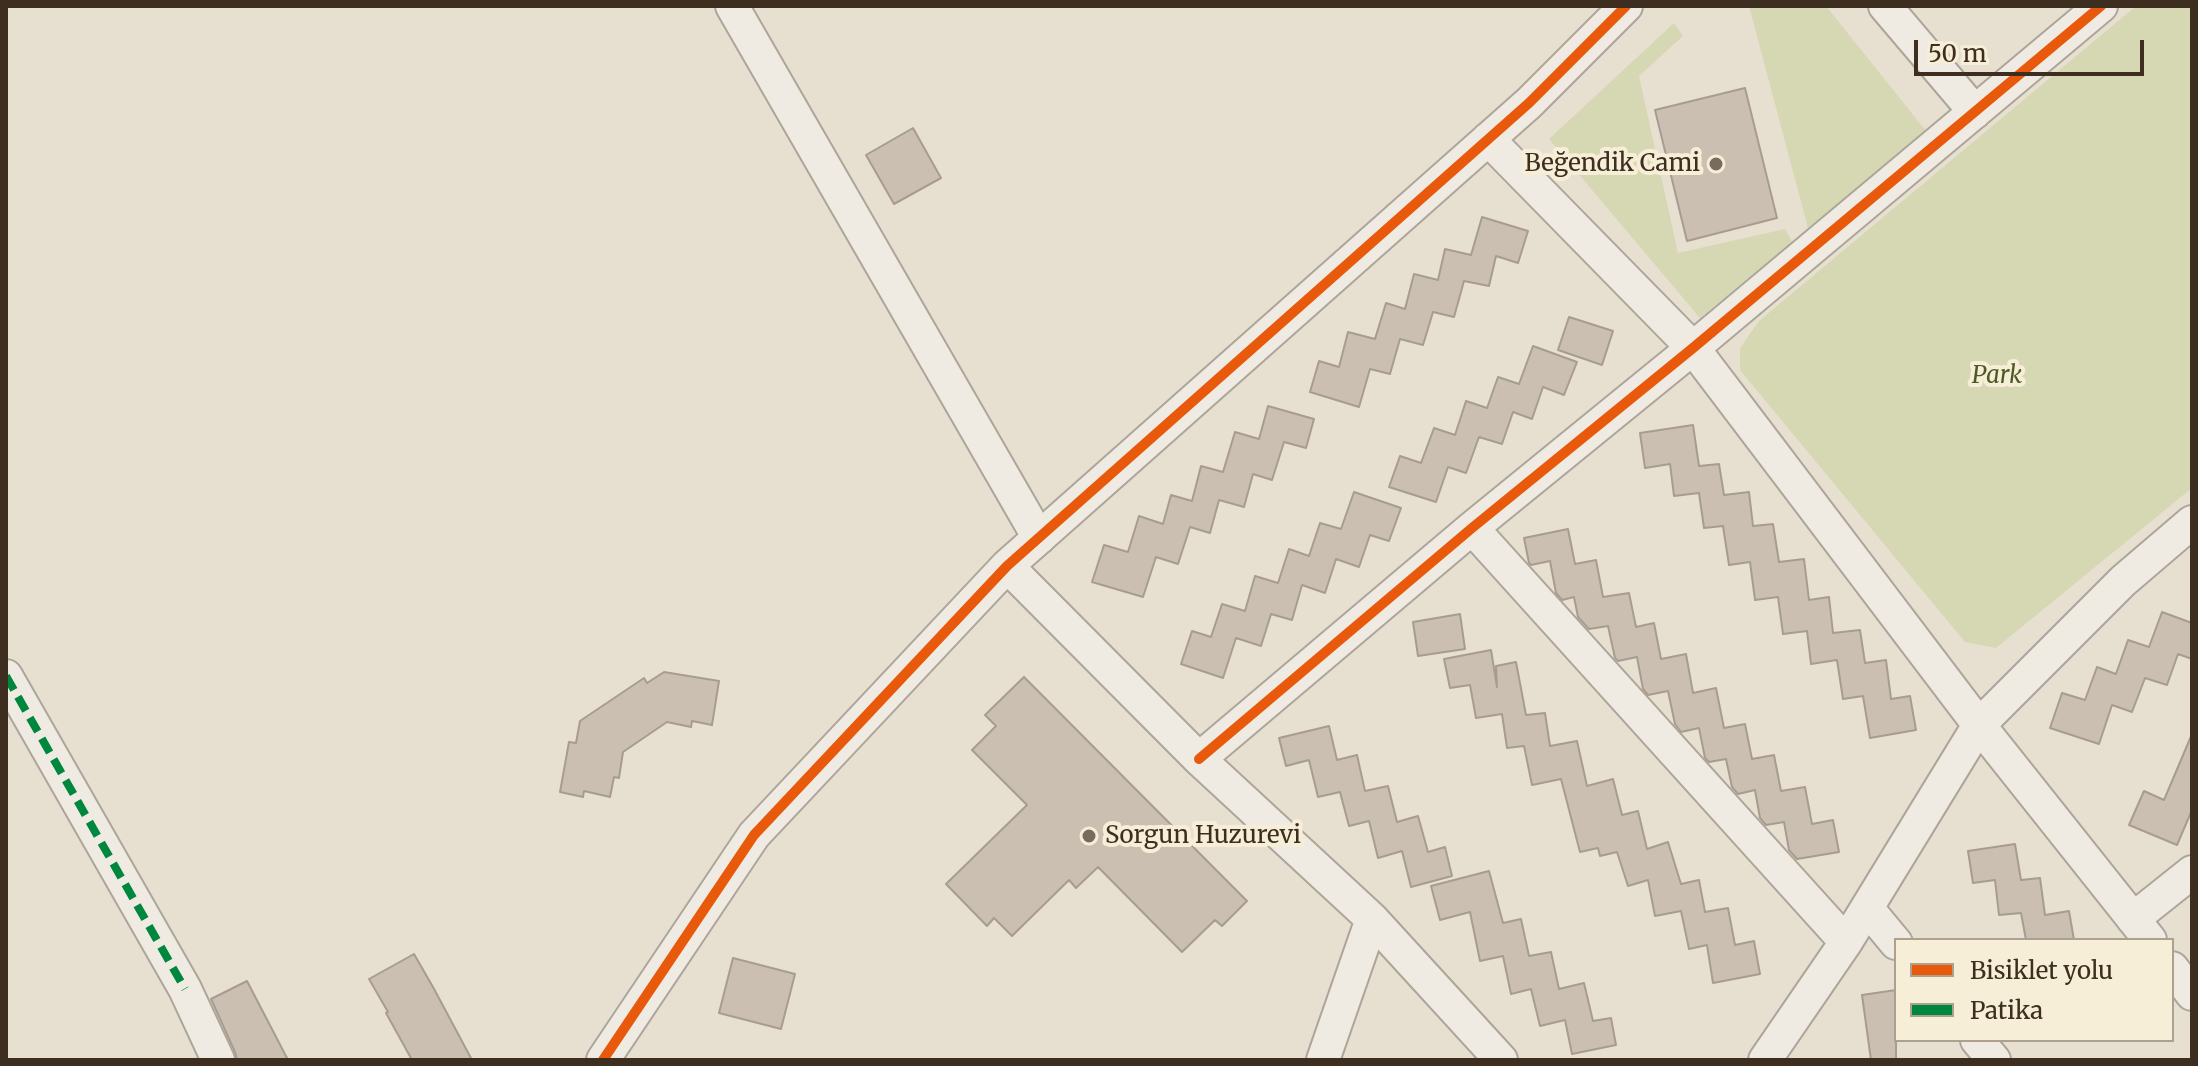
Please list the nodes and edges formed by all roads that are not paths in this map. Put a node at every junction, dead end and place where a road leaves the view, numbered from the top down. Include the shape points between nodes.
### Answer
1 (732, 6) edge
2 (1626, 6) edge
3 (1885, 6) edge
4 (2101, 6) edge
5 (1975, 112) junction
6 (1488, 139) junction
7 (1693, 348) junction
8 (2192, 522) edge
9 (1472, 528) junction
10 (1039, 538) junction
11 (1007, 566) junction
12 (6, 676) edge
13 (1979, 725) junction
14 (1199, 759) junction
15 (2192, 872) edge
16 (1867, 908) junction
17 (1372, 919) junction
18 (2141, 930) edge
19 (1894, 941) edge
20 (1846, 942) junction
21 (2174, 971) edge
22 (2192, 994) edge
23 (1979, 1042) edge
24 (218, 1060) edge
25 (603, 1060) edge
26 (1323, 1060) edge
27 (1501, 1060) edge
28 (1765, 1060) edge
29 (1994, 1060) edge

1 - 10 street
2 - 6 street
3 - 5 street
4 - 5 street
5 - 7 street
6 - 7 street
6 - 10 street
7 - 9 street
7 - 13 street
8 - 13 street via 2123,581
9 - 14 street
9 - 20 street
10 - 11 street
11 - 14 street
11 - 25 street via 754,835
12 - 24 street via 185,989
13 - 16 street
13 - 18 street
14 - 17 street
15 - 18 street
16 - 19 street
16 - 20 street
17 - 26 street
17 - 27 street
20 - 28 street
21 - 22 street
23 - 29 street

